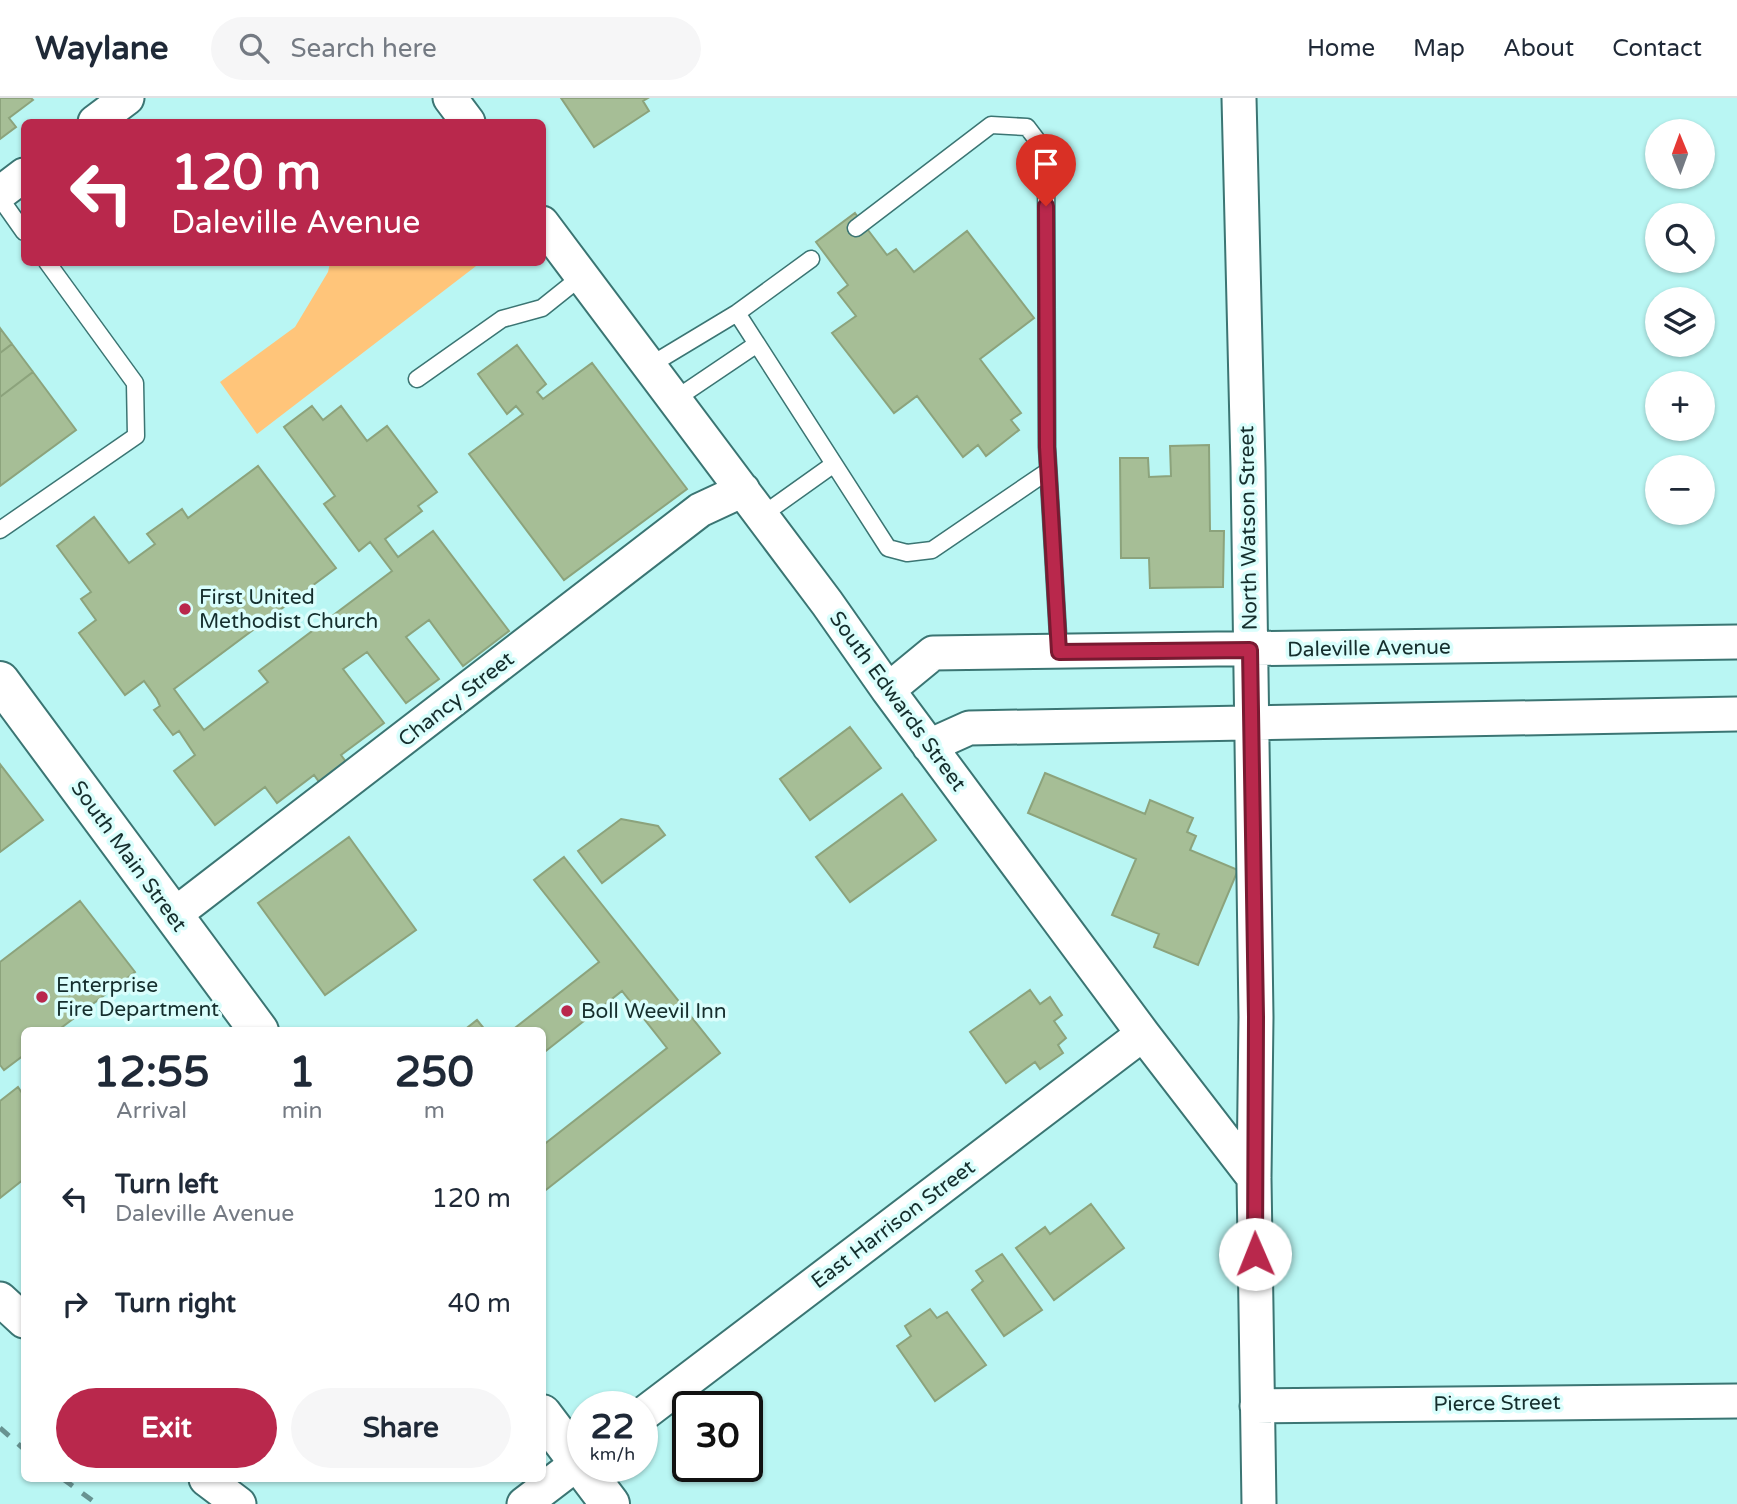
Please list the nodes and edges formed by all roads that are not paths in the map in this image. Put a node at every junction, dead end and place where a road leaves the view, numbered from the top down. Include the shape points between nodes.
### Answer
1 (127, 98) edge
2 (450, 98) edge
3 (1239, 98) edge
4 (98, 119) edge
5 (466, 119) edge
6 (21, 177) edge
7 (0, 193) edge
8 (0, 198) edge
9 (21, 228) edge
10 (546, 228) edge
11 (856, 228) dead end
12 (811, 259) dead end
13 (50, 266) edge
14 (582, 276) junction
15 (737, 313) junction
16 (757, 344) junction
17 (649, 366) junction
18 (417, 379) dead end
19 (674, 400) junction
20 (834, 464) junction
21 (1048, 471) junction
22 (752, 503) junction
23 (0, 530) edge
24 (1737, 642) edge
25 (1250, 650) junction
26 (1059, 652) junction
27 (0, 681) edge
28 (888, 690) junction
29 (1737, 714) edge
30 (1250, 722) junction
31 (929, 746) junction
32 (174, 915) junction
33 (256, 1027) edge
34 (1143, 1034) junction
35 (1254, 1178) junction
36 (0, 1299) edge
37 (21, 1318) edge
38 (1737, 1401) edge
39 (658, 1403) edge
40 (1257, 1406) junction
41 (546, 1418) edge
42 (567, 1444) edge
43 (567, 1472) edge
44 (210, 1482) edge
45 (595, 1482) edge
46 (239, 1504) edge
47 (524, 1504) edge
48 (610, 1504) edge
49 (1259, 1504) edge

1 - 4 street
2 - 5 street
3 - 25 street, North Watson Street
6 - 7 street
8 - 9 lane
10 - 14 street, South Edwards Street
11 - 21 lane via 991,125 1027,127 1046,152
12 - 15 lane
13 - 23 lane via 135,383 136,436
14 - 17 street, South Edwards Street
14 - 18 lane via 542,307 502,319
15 - 16 lane
15 - 17 lane
16 - 19 lane
16 - 20 lane
17 - 19 street, South Edwards Street
19 - 22 street, South Edwards Street
20 - 21 lane via 888,548 907,553 932,550
20 - 22 lane
21 - 26 lane
22 - 28 street, South Edwards Street
22 - 32 street, Chancy Street via 700,510
24 - 25 street, Daleville Avenue
25 - 26 street, Daleville Avenue
25 - 30 street, North Watson Street
26 - 28 street, Daleville Avenue via 933,653
27 - 32 main road, South Main Street
28 - 31 street, South Edwards Street
29 - 30 street
30 - 31 street via 969,728
30 - 35 street, North Watson Street
31 - 34 street, South Edwards Street
32 - 33 main road, South Main Street
34 - 35 street, South Edwards Street
34 - 39 street, East Harrison Street
35 - 40 street, North Watson Street
36 - 37 street
38 - 40 street, Pierce Street
40 - 49 street, North Watson Street
41 - 42 main road
43 - 47 street
44 - 46 street
45 - 48 main road

